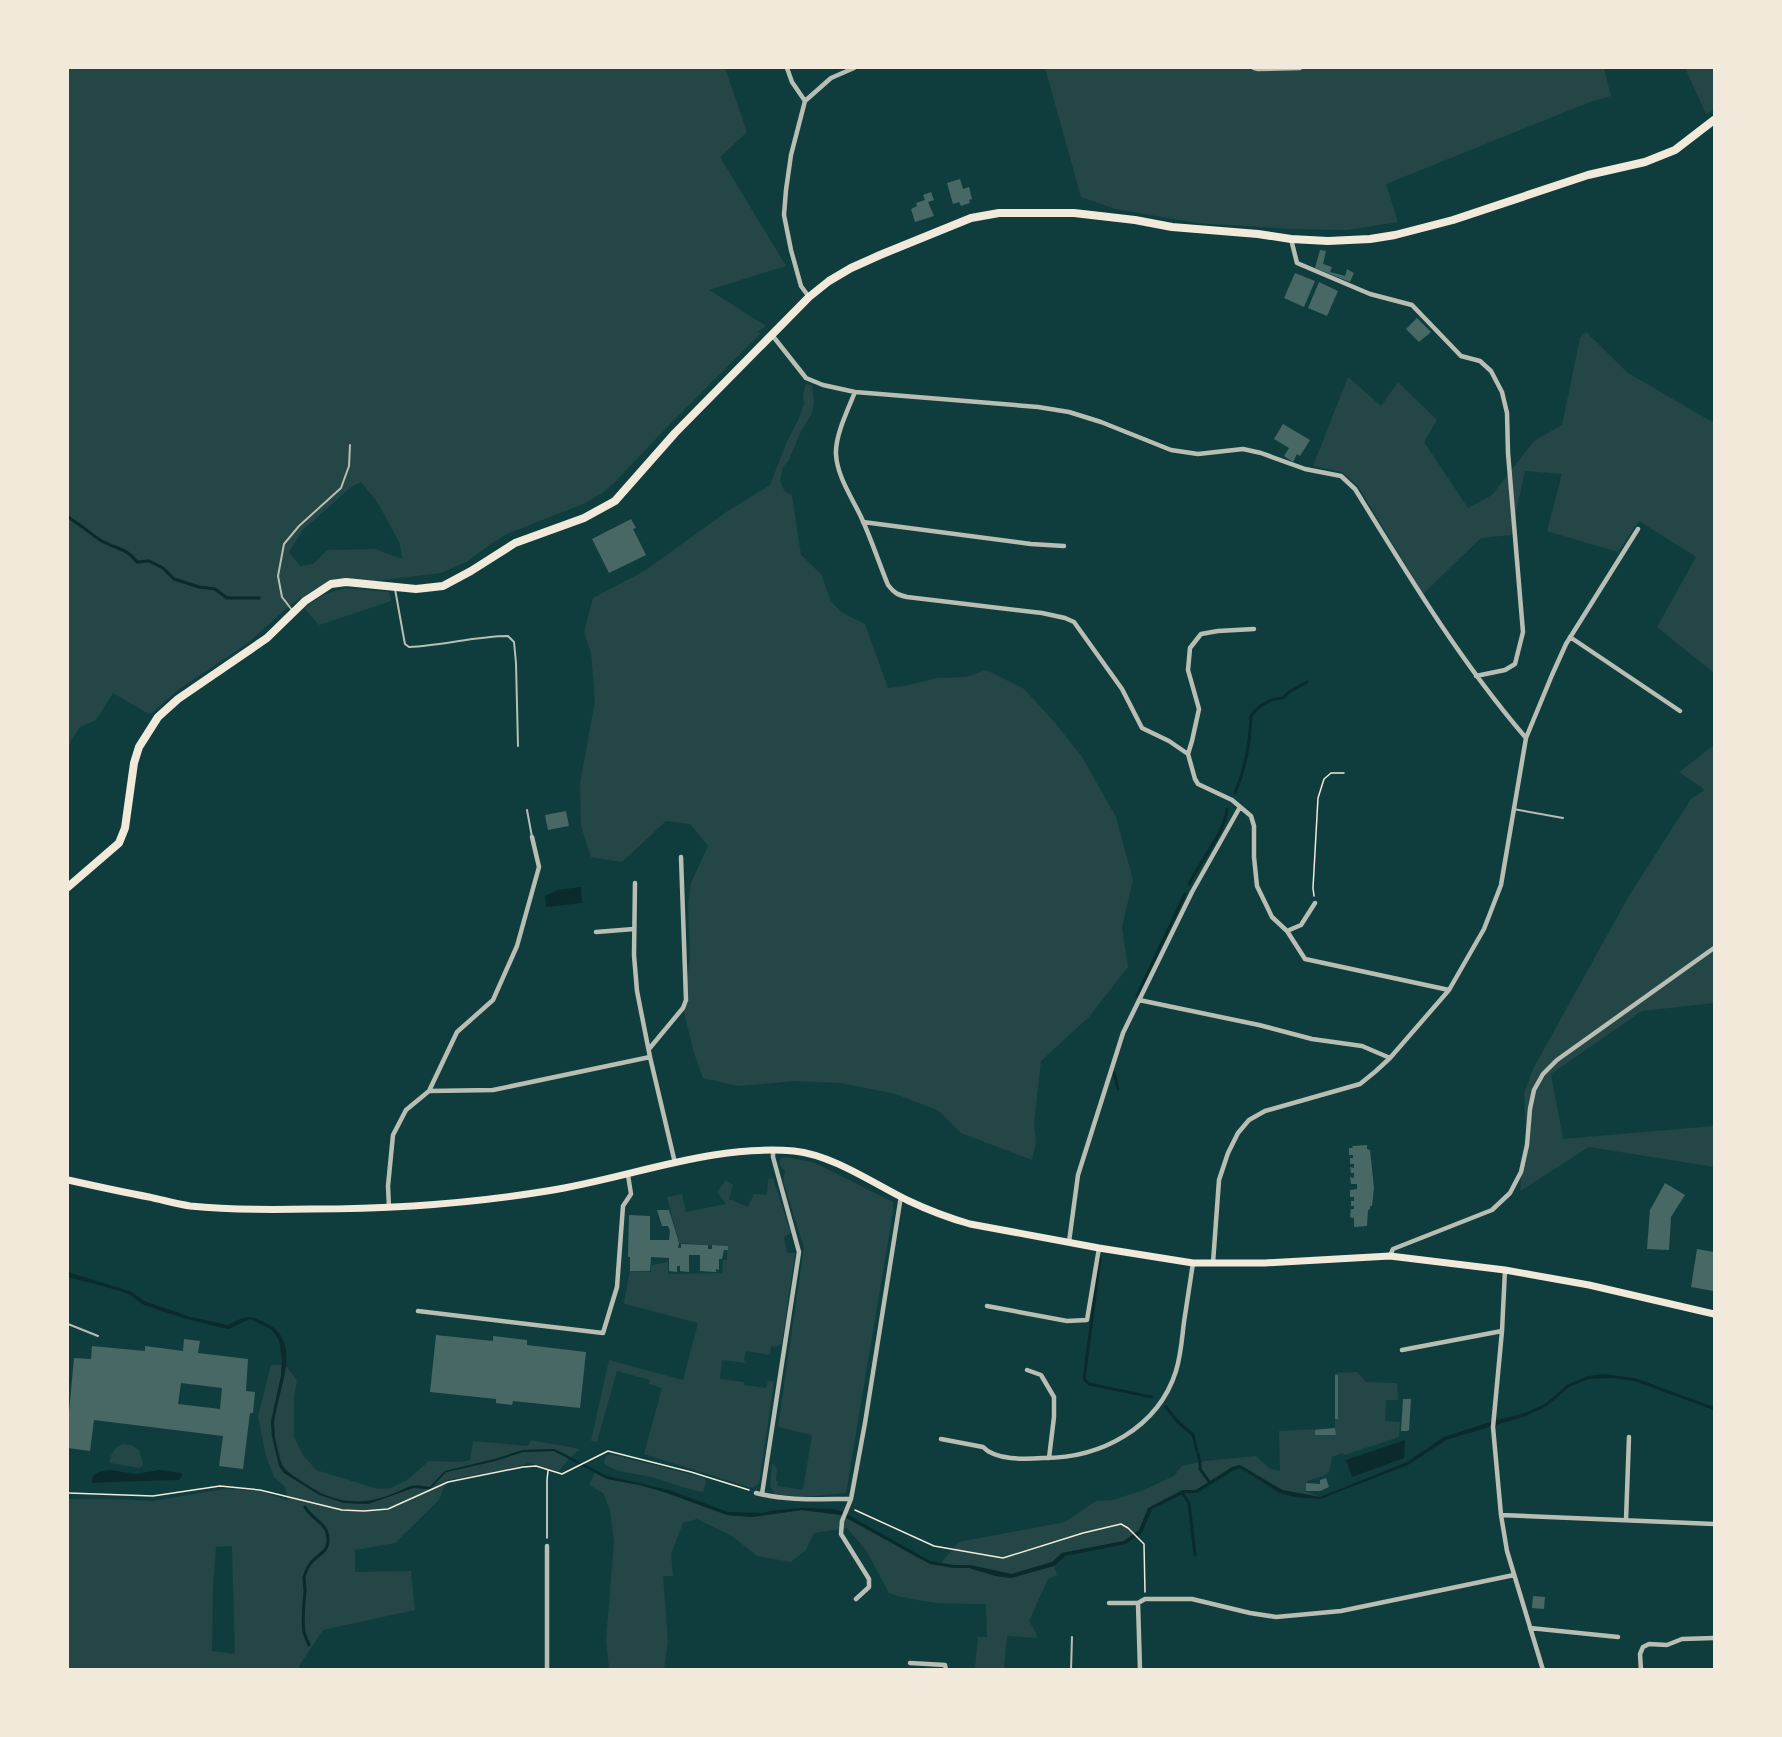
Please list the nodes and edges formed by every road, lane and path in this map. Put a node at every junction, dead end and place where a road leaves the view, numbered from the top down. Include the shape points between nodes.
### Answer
1 (787, 68) edge
2 (854, 68) edge
3 (1254, 68) edge
4 (1294, 68) edge
5 (1300, 68) edge
6 (804, 101) junction
7 (1714, 120) edge
8 (1291, 239) junction
9 (809, 297) junction
10 (772, 335) junction
11 (855, 392) junction
12 (350, 445) dead end
13 (863, 522) junction
14 (1638, 529) dead end
15 (1064, 546) dead end
16 (395, 586) junction
17 (294, 612) junction
18 (1254, 629) dead end
19 (1570, 637) junction
20 (1476, 676) junction
21 (1680, 711) dead end
22 (1526, 738) junction
23 (518, 747) dead end
24 (1188, 754) junction
25 (1344, 773) dead end
26 (1240, 807) junction
27 (1513, 809) junction
28 (527, 810) dead end
29 (1563, 818) dead end
30 (532, 837) joint
31 (681, 857) dead end
32 (635, 883) dead end
33 (68, 887) edge
34 (1315, 903) joint
35 (634, 929) junction
36 (1287, 931) junction
37 (596, 932) dead end
38 (1714, 948) edge
39 (1449, 990) junction
40 (1139, 1000) junction
41 (648, 1049) junction
42 (650, 1057) junction
43 (1390, 1058) junction
44 (429, 1091) junction
45 (773, 1150) junction
46 (675, 1163) junction
47 (628, 1175) junction
48 (68, 1180) edge
49 (901, 1196) junction
50 (389, 1208) junction
51 (1069, 1242) junction
52 (1099, 1248) junction
53 (1390, 1256) junction
54 (1193, 1263) junction
55 (1213, 1263) junction
56 (1505, 1270) junction
57 (987, 1306) dead end
58 (418, 1311) dead end
59 (1714, 1314) edge
60 (68, 1324) edge
61 (1502, 1331) junction
62 (98, 1336) dead end
63 (1402, 1350) dead end
64 (1027, 1370) dead end
65 (1629, 1437) dead end
66 (941, 1439) dead end
67 (1049, 1458) junction
68 (549, 1470) junction
69 (68, 1493) edge
70 (756, 1493) joint
71 (762, 1494) junction
72 (851, 1498) junction
73 (848, 1509) junction
74 (1501, 1515) junction
75 (1626, 1520) junction
76 (1714, 1524) edge
77 (547, 1539) dead end
78 (547, 1546) dead end
79 (1514, 1575) junction
80 (856, 1599) dead end
81 (1145, 1599) junction
82 (1109, 1603) dead end
83 (1138, 1603) junction
84 (1530, 1628) junction
85 (1072, 1637) dead end
86 (1618, 1637) dead end
87 (1714, 1638) edge
88 (910, 1663) dead end
89 (547, 1670) edge
90 (946, 1670) edge
91 (1071, 1670) edge
92 (1140, 1670) edge
93 (1543, 1670) edge
94 (1641, 1670) edge

1 - 6 street
2 - 6 street via 831,78
3 - 4 street
4 - 5 street
6 - 9 street via 791,155 784,215 801,286
7 - 8 main road via 1675,150 1645,162 1588,175 1435,225 1370,239
8 - 9 main road via 1074,213 999,213 971,219 851,268
8 - 20 street via 1297,263 1370,294 1412,304 1461,356 1480,361 1491,371 1502,392 1507,413 1523,632 1515,664
9 - 10 main road
10 - 11 street via 806,378
10 - 16 main road via 675,433 615,501 584,518 515,543 449,584 416,589
11 - 13 street via 836,456
11 - 20 street via 1069,412 1171,450 1198,454 1243,449 1341,476 1355,489 1434,617
12 - 17 lane via 349,466 341,488 284,544 278,576 282,597
13 - 15 street
13 - 24 street via 888,585 898,595 1042,613 1074,622 1122,689 1142,728
14 - 19 street
16 - 17 main road via 331,584
16 - 23 lane via 405,644 409,647 495,636 508,636 514,642
17 - 33 main road via 267,638 158,717 134,763 125,828 119,843
18 - 24 street via 1201,634 1190,648 1188,670 1198,709
19 - 21 street
19 - 22 street
20 - 22 street
22 - 27 street
24 - 26 street via 1198,784
25 - 34 path via 1331,773 1324,779 1318,798
26 - 36 street via 1251,816 1254,826 1257,886 1272,917
26 - 40 street via 1192,892
27 - 29 lane
27 - 39 street via 1501,885 1484,929
28 - 30 lane
30 - 44 street via 539,867 517,946 493,1000 458,1032
31 - 41 street via 686,1000
32 - 35 street
34 - 36 street via 1301,925
35 - 37 street
35 - 41 street via 638,992
36 - 39 street via 1305,959
38 - 53 street via 1543,1074 1534,1090 1521,1172 1510,1193 1492,1210 1393,1249
39 - 43 street
40 - 43 street via 1312,1039 1362,1046
40 - 51 street via 1123,1033 1081,1166
41 - 42 street
42 - 44 street via 493,1090
42 - 46 street
43 - 55 street via 1359,1084 1265,1111 1249,1120 1228,1153 1219,1180
44 - 50 street via 406,1110 393,1135
45 - 46 main road via 729,1152
45 - 49 main road via 821,1156
45 - 71 street via 799,1252
46 - 47 main road
47 - 50 main road via 548,1191
47 - 58 street via 631,1194 623,1206 617,1287 603,1333
48 - 50 main road via 188,1205 243,1210
49 - 51 main road via 970,1224
49 - 72 street
51 - 52 main road
52 - 54 main road
52 - 57 street via 1087,1320 1067,1321
53 - 55 main road
53 - 56 main road
54 - 55 main road
54 - 67 street via 1179,1362 1158,1406 1135,1429 1112,1443 1080,1454
56 - 59 main road
56 - 61 street
60 - 62 lane
61 - 63 street
61 - 74 street via 1493,1427
64 - 67 street via 1041,1375 1054,1397
65 - 75 street
66 - 67 street via 982,1447 998,1455
68 - 69 path via 530,1466 448,1482 388,1509 364,1511 220,1486 153,1496
68 - 70 path via 562,1474 608,1451
68 - 77 path
70 - 71 street
71 - 72 street via 804,1500
72 - 73 street
73 - 80 street via 841,1534 869,1579 869,1587
73 - 81 path via 896,1527 924,1543 1003,1558 1122,1524 1143,1544
74 - 75 street
74 - 79 street
75 - 76 street
78 - 89 street
79 - 81 street via 1341,1611 1276,1617 1192,1599
79 - 84 street
81 - 83 street
82 - 83 street
83 - 92 street
84 - 86 street
84 - 93 street
85 - 91 lane
87 - 94 street via 1649,1644 1640,1654
88 - 90 street via 945,1665

